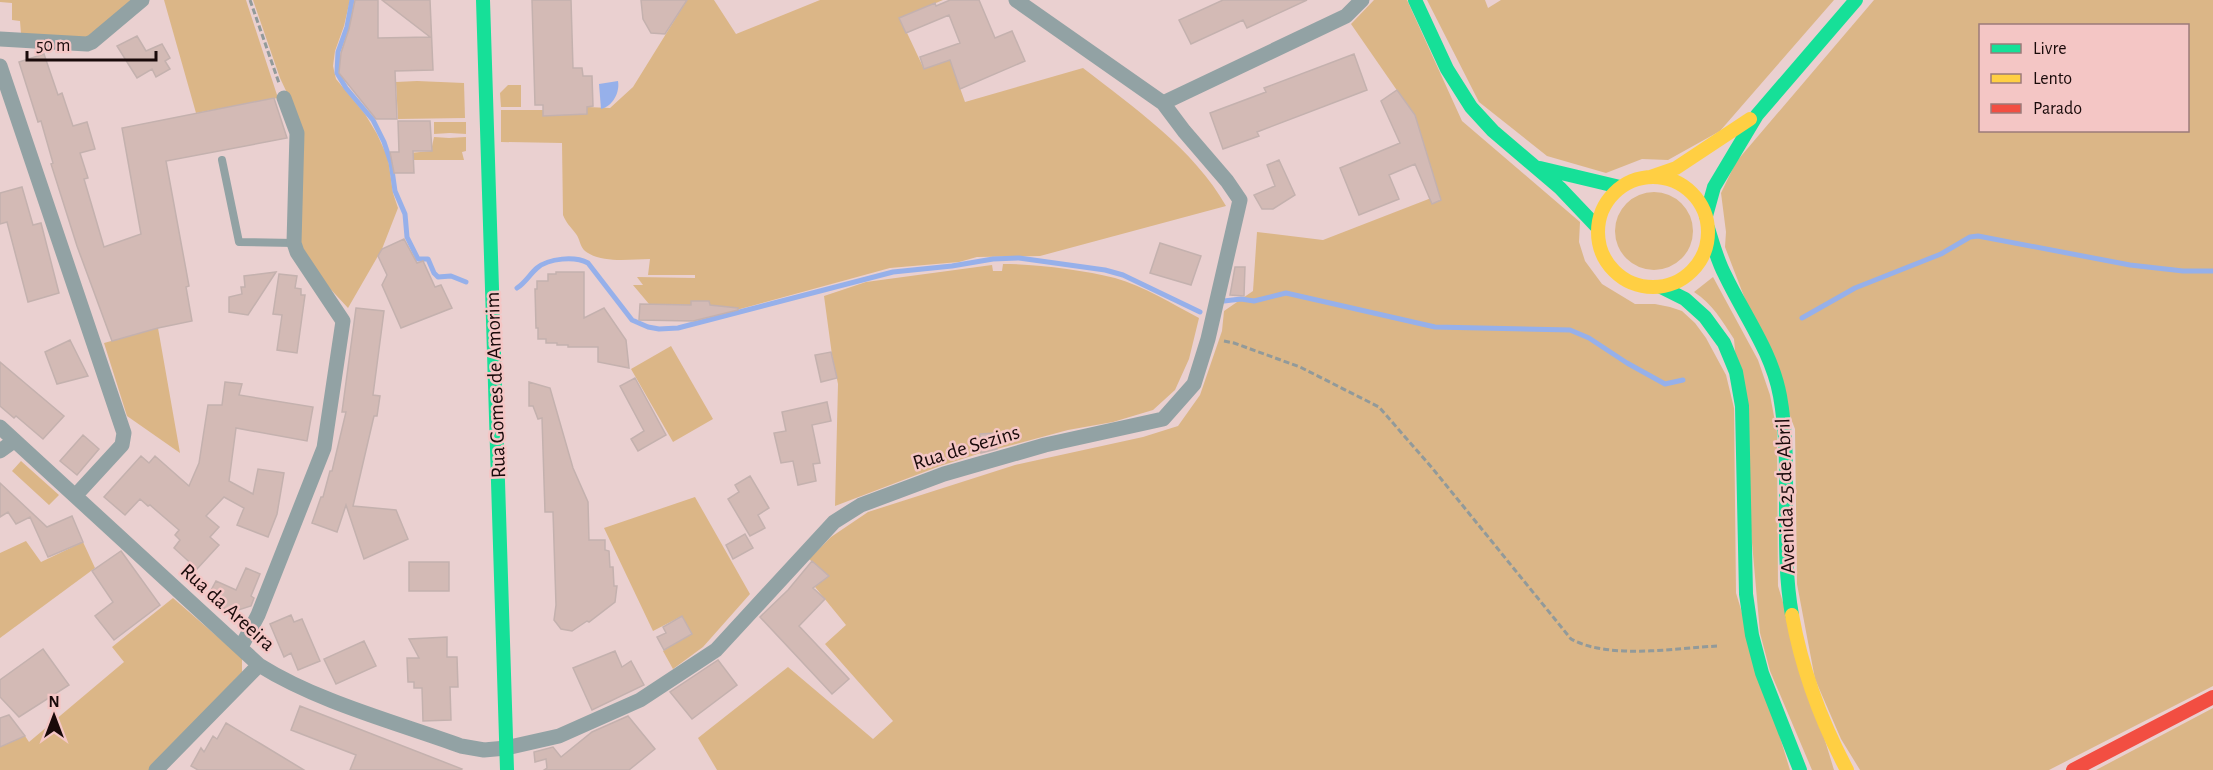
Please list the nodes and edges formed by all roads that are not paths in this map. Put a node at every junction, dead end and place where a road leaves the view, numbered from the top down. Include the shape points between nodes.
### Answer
1 (142, 0) edge
2 (483, 0) edge
3 (1016, 0) edge
4 (1362, 0) edge
5 (1415, 0) edge
6 (1856, 0) edge
7 (0, 39) edge
8 (0, 66) edge
9 (285, 98) road end
10 (1163, 103) junction
11 (1757, 115) junction
12 (222, 160) dead end
13 (1537, 168) junction
14 (1650, 177) junction
15 (1620, 187) junction
16 (1707, 222) junction
17 (1598, 228) junction
18 (294, 243) junction
19 (1661, 286) junction
20 (0, 427) edge
21 (14, 441) junction
22 (0, 451) edge
23 (76, 495) junction
24 (241, 647) junction
25 (259, 664) junction
26 (2213, 697) edge
27 (506, 748) junction
28 (156, 770) edge
29 (507, 770) edge
30 (1800, 770) edge
31 (1847, 770) edge
32 (2073, 770) edge

1 - 7 street via 92,42
2 - 27 main road, Rua Gomes de Amorim
3 - 10 street
4 - 10 street via 1346,16
5 - 13 main road via 1470,106
6 - 11 main road, Avenida 25 de Abril
8 - 23 street via 124,433 122,445
9 - 18 street via 297,133
10 - 27 street, Rua de Sezins via 1240,200 1194,384 1163,419 1045,445 944,474 861,505 834,522 716,650 640,700 559,736
11 - 14 main road, Avenida 25 de Abril via 1676,168
11 - 16 main road, Avenida 25 de Abril via 1714,187
12 - 18 lane via 238,242
13 - 15 main road
13 - 17 main road
14 - 15 main road, Avenida 25 de Abril
14 - 16 main road, Avenida 25 de Abril via 1665,178 1691,191
15 - 17 main road via 1601,212
16 - 19 main road, Avenida 25 de Abril via 1707,244 1701,260 1677,282
16 - 31 main road, Avenida 25 de Abril via 1716,257 1767,356 1779,392 1785,431 1788,585 1797,641 1819,714
17 - 19 main road, Avenida 25 de Abril via 1599,246 1619,275 1632,283
18 - 24 street via 343,321 324,448 258,615
19 - 30 main road, Avenida 25 de Abril via 1705,317 1724,343 1736,372 1743,406 1746,594 1752,635
20 - 21 street, Rua da Areeira
21 - 22 street
21 - 23 street, Rua da Areeira
23 - 24 street, Rua da Areeira
24 - 25 street, Rua da Areeira
25 - 27 street, Rua da Areeira via 310,693 461,746
25 - 28 street
26 - 32 main road
27 - 29 main road, Rua Gomes de Amorim

